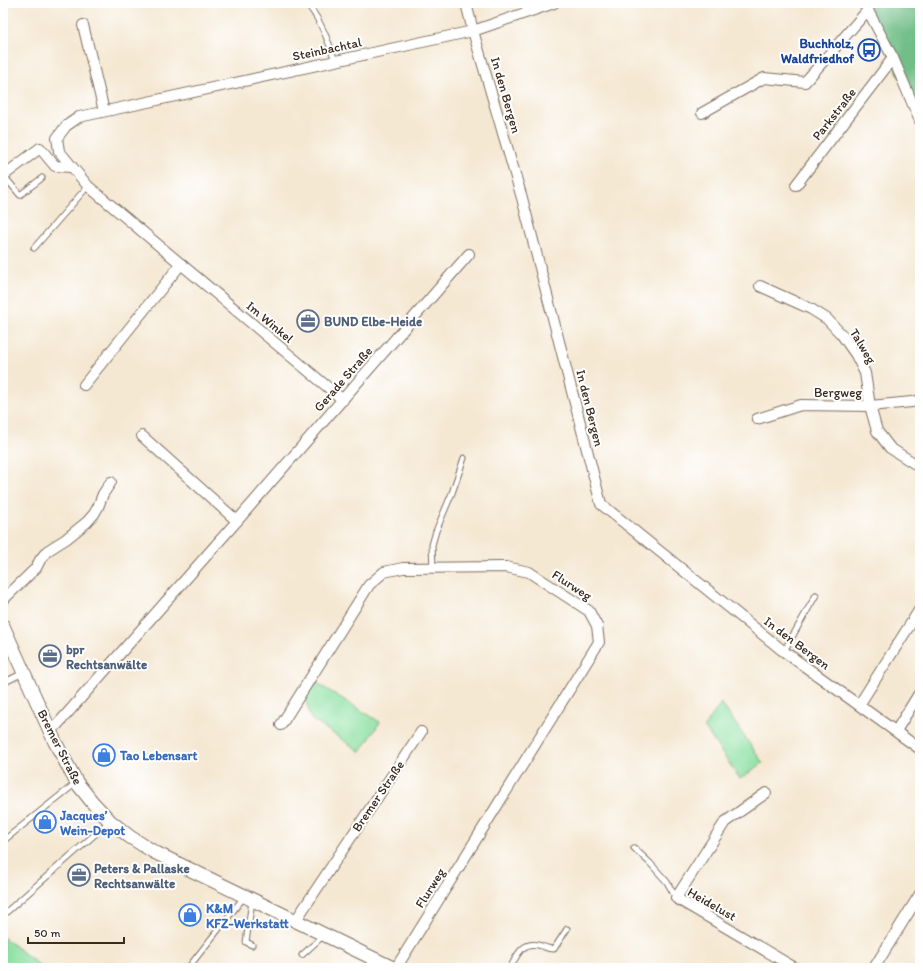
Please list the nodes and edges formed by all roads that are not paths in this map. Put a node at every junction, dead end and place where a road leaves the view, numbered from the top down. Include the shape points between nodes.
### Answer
1 (466, 3) edge
2 (554, 3) edge
3 (878, 3) edge
4 (309, 6) dead end
5 (866, 7) edge
6 (83, 25) dead end
7 (474, 31) junction
8 (893, 58) junction
9 (335, 61) junction
10 (104, 111) junction
11 (702, 113) dead end
12 (920, 121) edge
13 (71, 167) junction
14 (3, 176) edge
15 (42, 178) dead end
16 (796, 185) dead end
17 (88, 186) junction
18 (34, 248) dead end
19 (469, 254) dead end
20 (181, 264) junction
21 (760, 286) dead end
22 (84, 384) dead end
23 (343, 400) junction
24 (920, 400) edge
25 (870, 406) junction
26 (757, 419) dead end
27 (142, 436) dead end
28 (464, 458) dead end
29 (920, 467) edge
30 (111, 482) dead end
31 (237, 522) junction
32 (433, 568) junction
33 (816, 595) dead end
34 (3, 600) edge
35 (920, 609) edge
36 (3, 626) edge
37 (784, 651) junction
38 (24, 673) junction
39 (3, 683) edge
40 (920, 692) edge
41 (859, 705) junction
42 (281, 725) dead end
43 (49, 729) junction
44 (896, 731) junction
45 (421, 732) dead end
46 (920, 749) edge
47 (77, 783) junction
48 (766, 793) dead end
49 (110, 821) junction
50 (3, 840) edge
51 (634, 848) dead end
52 (920, 894) edge
53 (249, 898) junction
54 (676, 898) junction
55 (3, 915) edge
56 (296, 920) junction
57 (567, 929) dead end
58 (325, 935) junction
59 (252, 945) dead end
60 (302, 955) dead end
61 (370, 963) edge
62 (390, 967) edge
63 (188, 968) edge
64 (510, 968) edge
65 (795, 968) edge
66 (874, 968) edge

1 - 7 street, In den Bergen
2 - 7 street, Steinbachtal
3 - 5 lane
4 - 9 lane via 324,33
5 - 8 street
5 - 11 street via 805,82 764,78
6 - 10 street
7 - 9 street, Steinbachtal
7 - 37 street, In den Bergen via 522,198 601,504
8 - 12 street
8 - 16 street, Parkstraße
9 - 10 street, Steinbachtal
10 - 13 street, Steinbachtal via 78,116 57,138 59,151
13 - 14 street via 55,166 40,148
13 - 17 street, Im Winkel
14 - 15 lane via 20,195
17 - 18 lane
17 - 20 street, Im Winkel
19 - 23 street, Gerade Straße
20 - 22 street
20 - 23 street, Im Winkel
21 - 25 street, Talweg via 811,309 827,319 842,335 865,373
23 - 31 street, Gerade Straße
24 - 25 street, Bergweg
25 - 26 street, Bergweg via 801,405
25 - 29 street, Talweg via 877,431 890,448
27 - 31 street
28 - 32 lane via 436,531 433,542
30 - 34 street via 87,522 47,551 36,568
31 - 43 street, Gerade Straße via 57,725
32 - 42 street, Flurweg via 403,568 384,572 369,586
32 - 62 street, Flurweg via 506,567 529,572 589,611 597,626 599,642
33 - 37 lane
35 - 41 street
36 - 38 street, Bremer Straße via 9,649
37 - 41 street, In den Bergen
38 - 39 lane
38 - 43 street, Bremer Straße
40 - 44 street
41 - 44 street, In den Bergen
43 - 47 street, Bremer Straße
44 - 46 street, In den Bergen
45 - 56 street, Bremer Straße
47 - 49 street, Bremer Straße
47 - 50 lane
48 - 54 street, Heidelust via 725,822
49 - 53 street, Bremer Straße via 154,852
49 - 55 lane
51 - 54 lane via 667,882
52 - 66 street
53 - 56 street, Bremer Straße
53 - 59 lane via 246,942
53 - 63 lane
54 - 65 street, Heidelust
56 - 58 street, Bremer Straße
57 - 64 lane via 554,949 528,945 520,950
58 - 60 lane
58 - 61 street, Bremer Straße
61 - 62 street, Bremer Straße

